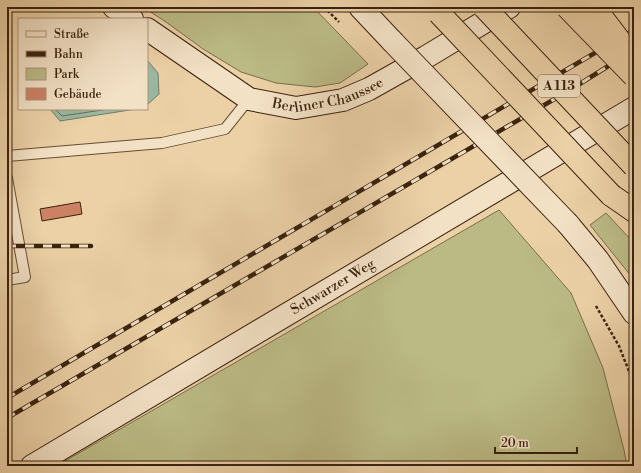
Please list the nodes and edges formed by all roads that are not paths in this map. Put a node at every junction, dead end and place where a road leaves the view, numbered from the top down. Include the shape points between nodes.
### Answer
1 (114, 7) edge
2 (360, 7) edge
3 (484, 7) edge
4 (509, 7) edge
5 (567, 7) edge
6 (594, 7) edge
7 (436, 10) edge
8 (130, 18) edge
9 (148, 31) edge
10 (634, 60) edge
11 (634, 76) edge
12 (249, 98) junction
13 (634, 108) edge
14 (7, 156) edge
15 (634, 166) edge
16 (7, 178) edge
17 (634, 211) edge
18 (7, 280) edge
19 (634, 314) edge
20 (32, 466) edge

1 - 8 street
2 - 19 street, bridge via 568,224 598,260
3 - 15 highway, A 113, bridge
4 - 12 street, Berliner Chaussee via 396,74 344,100 296,108
5 - 11 highway, bridge
6 - 10 highway, bridge
7 - 17 highway, bridge via 611,195
9 - 12 street, Berliner Chaussee
12 - 14 lane via 225,129 162,143
13 - 20 street, Schwarzer Weg
16 - 18 lane via 25,277

